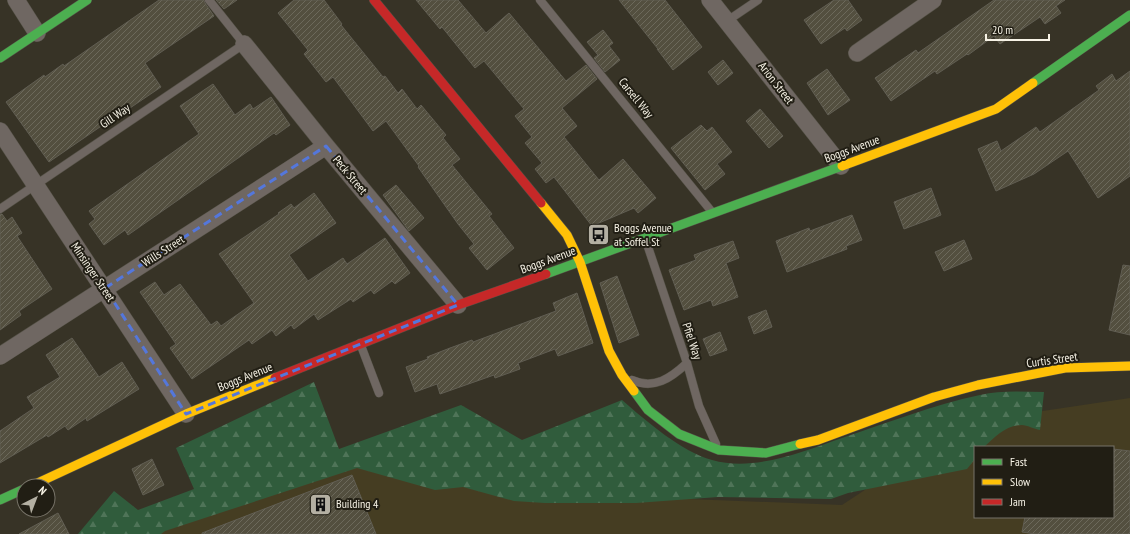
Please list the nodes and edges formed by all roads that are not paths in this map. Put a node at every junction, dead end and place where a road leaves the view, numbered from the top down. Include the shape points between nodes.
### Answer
1 (16, 0) edge
2 (86, 0) edge
3 (209, 0) edge
4 (374, 0) edge
5 (540, 0) edge
6 (710, 0) edge
7 (758, 0) edge
8 (933, 0) edge
9 (1130, 15) edge
10 (727, 21) junction
11 (37, 33) junction
12 (244, 44) junction
13 (857, 53) dead end
14 (0, 58) edge
15 (0, 131) edge
16 (326, 146) junction
17 (841, 166) junction
18 (36, 185) junction
19 (0, 208) edge
20 (713, 212) junction
21 (645, 238) junction
22 (580, 262) junction
23 (104, 288) junction
24 (458, 305) junction
25 (360, 343) junction
26 (0, 356) edge
27 (686, 363) junction
28 (1130, 366) edge
29 (622, 375) junction
30 (379, 393) dead end
31 (186, 414) junction
32 (719, 450) junction
33 (47, 478) edge
34 (16, 493) edge
35 (0, 500) edge

1 - 11 street
2 - 11 street
3 - 12 lane
4 - 22 street, Curtis Street via 567,235
5 - 20 lane, Carsell Way
6 - 10 street, Arion Street
7 - 10 lane
8 - 13 street
9 - 17 street, Boggs Avenue via 996,109
10 - 17 street, Arion Street
11 - 14 street
12 - 16 street, Peck Street
12 - 18 lane, Gill Way
15 - 18 street, Minsinger Street
16 - 23 street, Wills Street
16 - 24 street, Peck Street
17 - 20 street, Boggs Avenue
18 - 19 lane, Gill Way
18 - 23 street, Minsinger Street
20 - 21 street, Boggs Avenue
21 - 22 street, Boggs Avenue
21 - 27 lane, Pfiel Way
22 - 24 street, Boggs Avenue
22 - 29 street, Curtis Street via 609,351
23 - 26 street, Wills Street
23 - 31 street, Minsinger Street
24 - 25 street, Boggs Avenue
25 - 30 lane
25 - 31 street, Boggs Avenue
27 - 29 lane via 675,374 661,382 639,383
27 - 32 lane, Pfiel Way via 699,406
28 - 32 street, Curtis Street via 1065,368 978,385 934,397 818,440 766,453
29 - 32 street, Curtis Street via 648,410 679,434
31 - 33 street, Boggs Avenue
34 - 35 street

